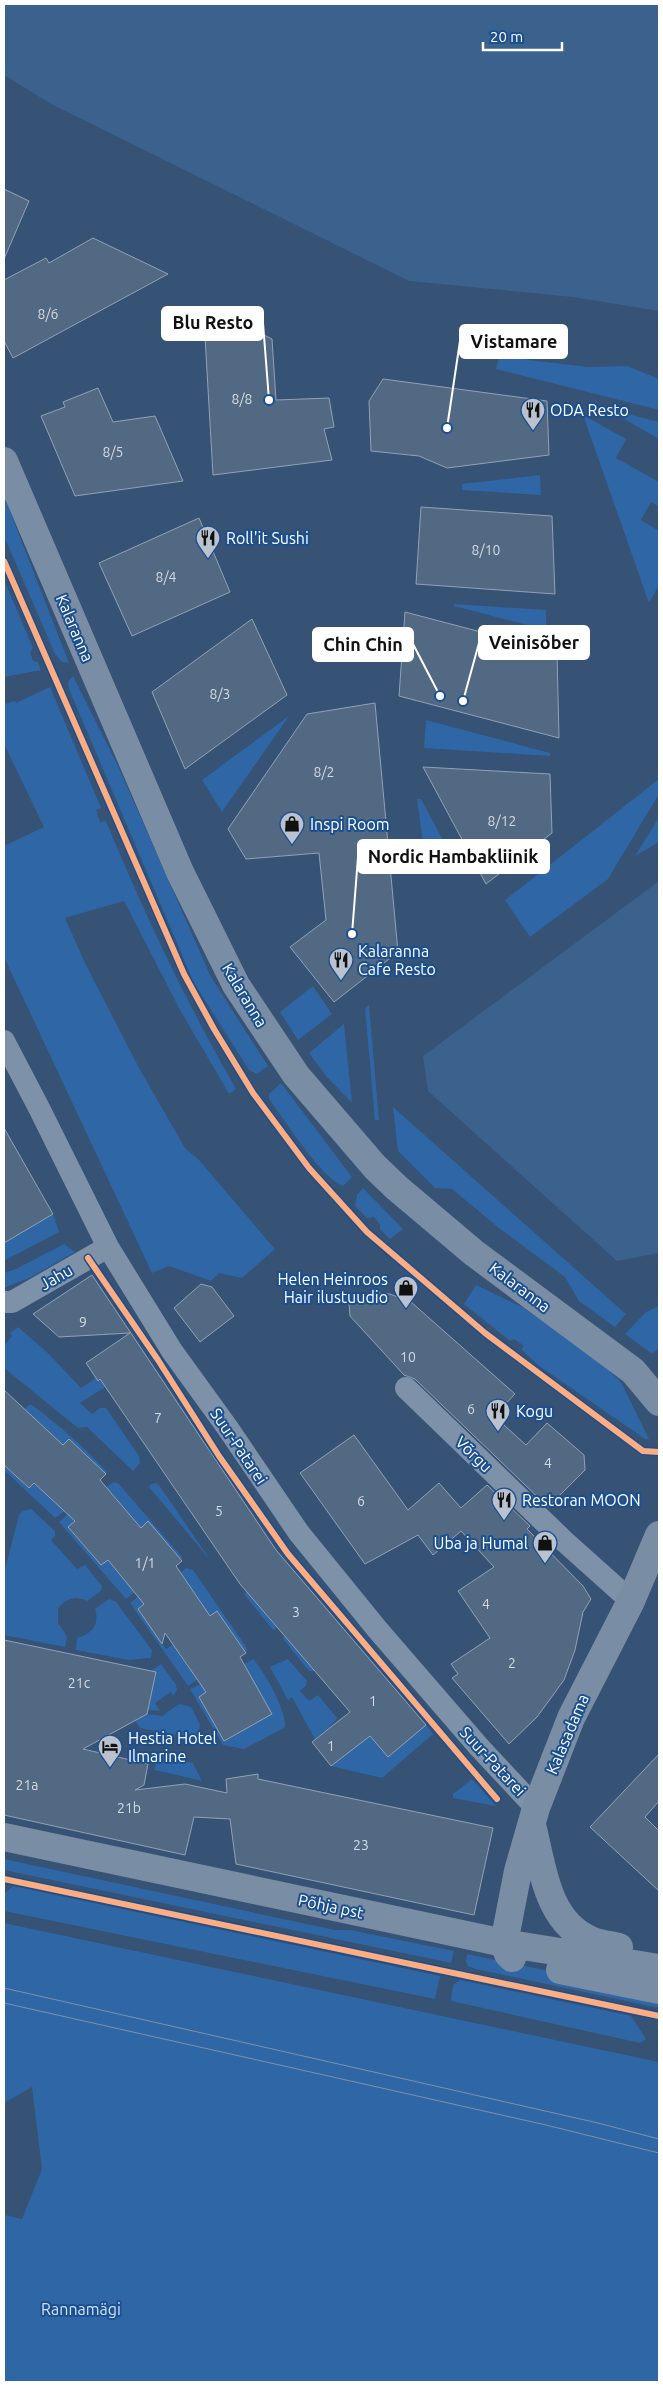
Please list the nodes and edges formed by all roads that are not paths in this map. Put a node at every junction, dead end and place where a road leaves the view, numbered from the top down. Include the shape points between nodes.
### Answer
1 (4, 461) edge
2 (4, 1041) edge
3 (108, 1247) junction
4 (4, 1302) edge
5 (406, 1388) dead end
6 (659, 1402) edge
7 (659, 1535) edge
8 (631, 1601) junction
9 (534, 1816) junction
10 (4, 1836) edge
11 (504, 1943) junction
12 (659, 1958) edge
13 (659, 1968) edge
14 (659, 1990) edge

1 - 6 street, Kalaranna via 180,872 236,985 296,1075 397,1188 474,1253 633,1371
2 - 3 street, Suur-Patarei
3 - 4 street, Jahu via 12,1302
3 - 9 street, Suur-Patarei via 172,1351 299,1533
5 - 8 street, Võrgu via 564,1542
7 - 8 street, Kalasadama
8 - 9 street, Kalasadama via 571,1718
9 - 11 street, Kalasadama via 518,1871
9 - 12 street via 551,1901 566,1924 592,1941
10 - 11 street, Põhja pst
11 - 13 street, Põhja pst
11 - 14 street via 508,1954 516,1961

